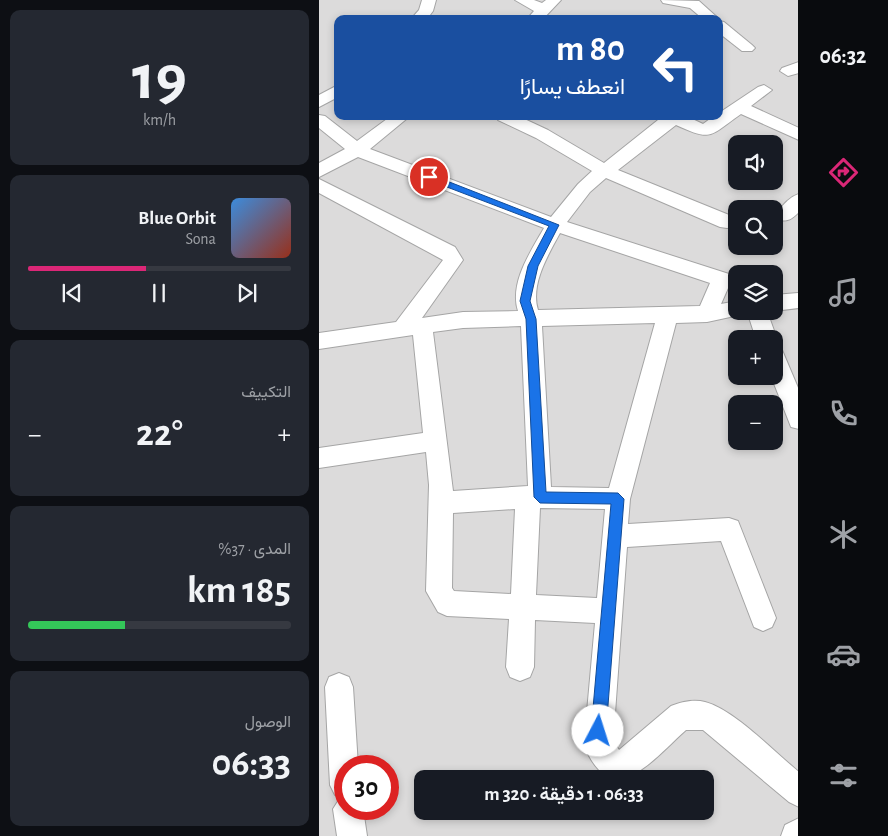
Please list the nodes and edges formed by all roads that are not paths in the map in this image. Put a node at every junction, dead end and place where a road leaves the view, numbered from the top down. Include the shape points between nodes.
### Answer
1 (429, 0) edge
2 (522, 0) edge
3 (668, 0) edge
4 (700, 2) edge
5 (544, 10) edge
6 (422, 15) edge
7 (709, 15) edge
8 (723, 28) edge
9 (747, 48) dead end
10 (765, 90) dead end
11 (334, 93) edge
12 (319, 102) edge
13 (740, 107) junction
14 (723, 118) edge
15 (319, 120) edge
16 (397, 120) edge
17 (512, 120) edge
18 (538, 120) edge
19 (668, 120) edge
20 (679, 120) edge
21 (720, 120) edge
22 (528, 128) junction
23 (798, 135) edge
24 (357, 150) junction
25 (605, 170) junction
26 (319, 171) edge
27 (319, 185) edge
28 (798, 200) edge
29 (785, 215) dead end
30 (727, 222) dead end
31 (555, 225) junction
32 (798, 300) edge
33 (783, 302) edge
34 (728, 310) edge
35 (707, 314) junction
36 (668, 315) junction
37 (531, 319) junction
38 (413, 327) junction
39 (319, 341) edge
40 (783, 380) edge
41 (798, 420) edge
42 (436, 441) junction
43 (319, 458) edge
44 (534, 497) junction
45 (618, 499) junction
46 (441, 503) junction
47 (615, 536) junction
48 (524, 607) junction
49 (608, 610) junction
50 (763, 618) dead end
51 (520, 667) dead end
52 (339, 687) dead end
53 (343, 755) edge
54 (798, 792) edge
55 (350, 820) edge
56 (798, 833) edge
57 (352, 836) edge
58 (796, 836) edge

1 - 6 street
2 - 5 street
3 - 4 street
4 - 7 street
8 - 9 street
10 - 13 street
11 - 12 street
13 - 14 street
13 - 23 street
15 - 24 street
16 - 24 street
17 - 22 street
18 - 22 street
19 - 25 street
20 - 21 street via 704,131
22 - 25 street
24 - 26 street
24 - 31 street
25 - 30 street
25 - 31 street via 584,188
27 - 38 street via 448,252 453,260
28 - 29 street
31 - 35 street via 722,279
31 - 37 street via 533,266 525,301
32 - 33 street
34 - 35 street
35 - 36 street
36 - 37 street
36 - 45 street
37 - 38 street via 463,320
37 - 44 street
38 - 39 street
38 - 42 street
40 - 41 street
42 - 43 street
42 - 46 street
44 - 45 street
44 - 46 street
44 - 48 street
45 - 47 street
46 - 48 street via 439,591 447,603
47 - 49 street
47 - 50 street via 729,529
48 - 49 street
48 - 51 street
49 - 54 street via 599,745 612,764 623,766 681,716 704,716 717,722
52 - 53 street
55 - 57 street
56 - 58 street

